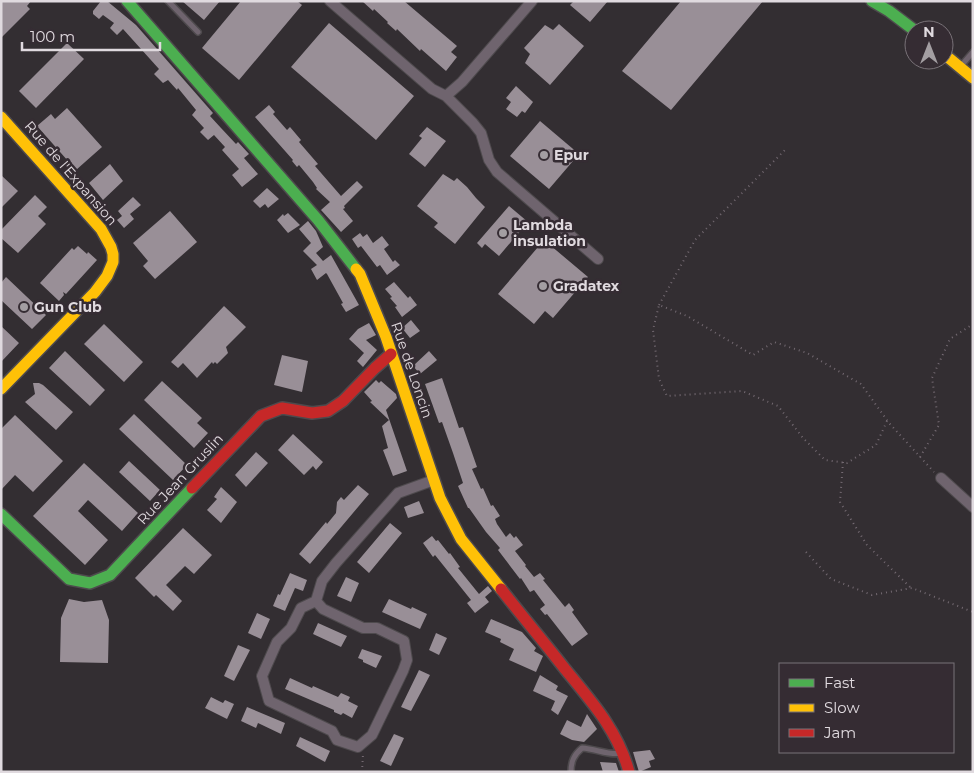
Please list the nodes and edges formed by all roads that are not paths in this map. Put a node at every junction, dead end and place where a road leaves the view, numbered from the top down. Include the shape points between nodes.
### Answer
1 (127, 1) edge
2 (168, 1) edge
3 (330, 1) edge
4 (532, 1) edge
5 (872, 1) edge
6 (904, 22) edge
7 (198, 32) dead end
8 (973, 52) edge
9 (954, 62) edge
10 (960, 67) junction
11 (973, 78) edge
12 (446, 96) junction
13 (1, 117) edge
14 (598, 259) dead end
15 (391, 354) junction
16 (1, 389) edge
17 (941, 478) road end
18 (434, 480) junction
19 (973, 507) edge
20 (1, 514) edge
21 (316, 601) junction
22 (624, 753) junction
23 (571, 772) edge
24 (629, 772) edge

1 - 15 street, Rue de Loncin via 318,220 360,274
2 - 7 lane
3 - 12 street via 432,90
4 - 12 street
5 - 6 street
8 - 10 lane
9 - 10 street
10 - 11 street
12 - 14 street via 481,133 489,160 497,172
13 - 16 street, Rue de l'Expansion via 101,229 110,242 113,262 108,277 95,292
15 - 18 street, Rue de Loncin
15 - 20 street, Rue Jean Gruslin via 342,402 327,412 287,408 261,416 110,575 95,583 69,579
17 - 19 street
18 - 21 street via 398,493 322,581
18 - 22 street, Rue de Loncin via 461,539 595,706
21 - 21 street via 323,609 363,628 377,628 404,641 407,660 403,671 372,735 358,747 337,740 332,731 270,701 266,690 262,676 277,642 291,628 301,608
22 - 23 lane via 613,755 582,748 575,754
22 - 24 street, Rue de Loncin

